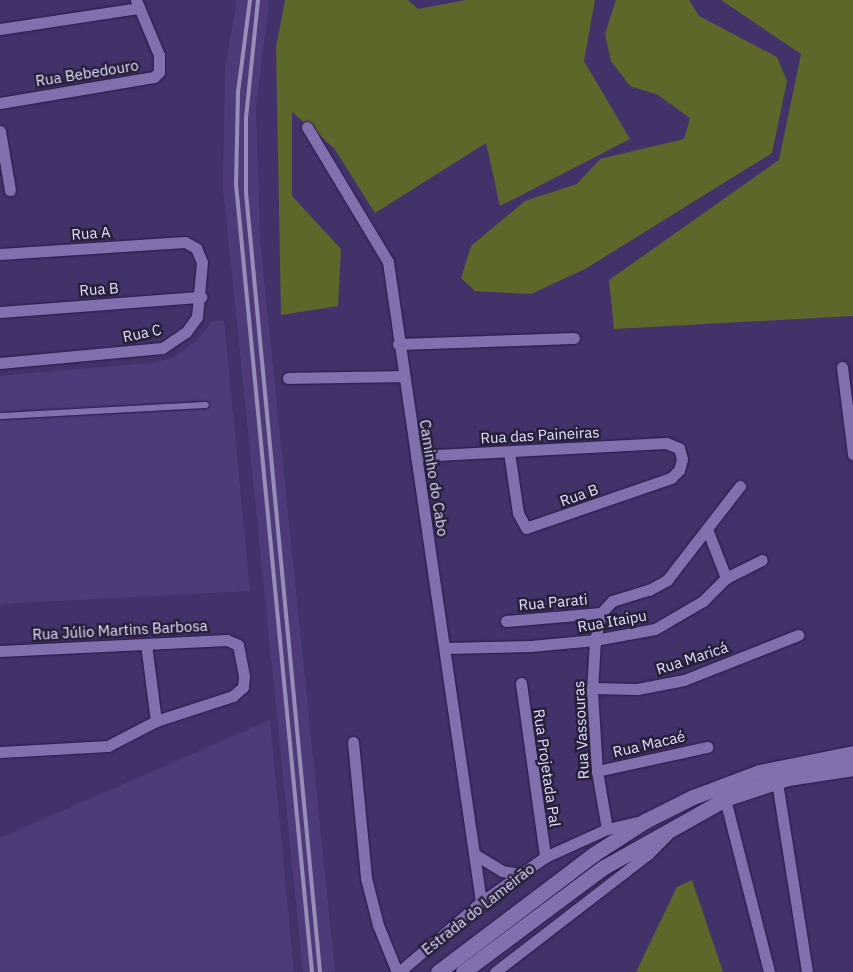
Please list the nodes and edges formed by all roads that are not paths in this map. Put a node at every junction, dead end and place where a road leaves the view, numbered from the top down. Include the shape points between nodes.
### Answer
1 (137, 4) edge
2 (0, 28) edge
3 (0, 103) edge
4 (307, 127) dead end
5 (0, 131) edge
6 (10, 190) dead end
7 (185, 242) joint
8 (0, 254) edge
9 (201, 297) junction
10 (0, 312) edge
11 (574, 338) dead end
12 (398, 344) junction
13 (0, 363) edge
14 (842, 367) dead end
15 (403, 376) junction
16 (288, 378) dead end
17 (206, 404) dead end
18 (0, 416) edge
19 (666, 443) joint
20 (509, 452) junction
21 (853, 454) edge
22 (416, 457) junction
23 (740, 486) dead end
24 (707, 529) junction
25 (762, 560) dead end
26 (726, 578) junction
27 (601, 613) junction
28 (506, 621) dead end
29 (798, 635) dead end
30 (595, 640) junction
31 (146, 644) junction
32 (446, 648) junction
33 (0, 651) edge
34 (521, 683) dead end
35 (592, 688) junction
36 (156, 721) junction
37 (353, 742) dead end
38 (708, 747) dead end
39 (0, 752) edge
40 (853, 753) edge
41 (853, 768) edge
42 (597, 771) junction
43 (776, 782) junction
44 (725, 799) junction
45 (645, 821) junction
46 (677, 825) junction
47 (607, 829) junction
48 (474, 854) junction
49 (545, 856) junction
50 (521, 874) junction
51 (481, 902) junction
52 (398, 972) edge
53 (438, 972) edge
54 (463, 972) edge
55 (494, 972) edge
56 (769, 972) edge
57 (807, 972) edge

1 - 2 street
1 - 3 street, Rua Bebedouro via 159,55 159,72 154,77
4 - 12 street, Caminho do Cabo via 388,262
5 - 6 street
7 - 8 street, Rua A
7 - 9 street, Rua C via 200,254
9 - 10 street, Rua B
9 - 13 street, Rua C via 194,323 162,348
11 - 12 street
12 - 15 street, Caminho do Cabo
14 - 21 street
15 - 16 street
15 - 22 street, Caminho do Cabo
17 - 18 lane
19 - 20 street, Rua das Paineiras
19 - 20 street, Rua B via 679,448 682,453 679,470 671,478 526,528 518,513
20 - 22 street, Rua das Paineiras
22 - 32 street, Caminho do Cabo
23 - 24 street
24 - 26 street
24 - 27 street via 667,580 649,590 612,601
25 - 26 street, Rua Itaipu
26 - 30 street, Rua Itaipu via 703,601 668,624
27 - 28 street, Rua Parati
27 - 30 street, Rua Vassouras
29 - 35 street, Rua Maricá via 684,680 637,689
30 - 32 street, Rua Itaipu via 532,646
30 - 35 street, Rua Vassouras
31 - 33 street, Rua Júlio Martins Barbosa
31 - 36 street
31 - 36 street, Rua Júlio Martins Barbosa via 227,640 239,647 244,676 243,687 233,696
32 - 48 street, Caminho do Cabo
34 - 49 street, Rua Projetada Pal
35 - 42 street, Rua Vassouras
36 - 39 street via 108,746
37 - 52 street via 366,878 378,925
38 - 42 street, Rua Macaé
40 - 45 main road, Estrada do Lameirão via 759,772 693,797
41 - 43 main road
42 - 47 street, Rua Vassouras
43 - 44 main road
43 - 57 street
44 - 46 main road
44 - 56 street
45 - 47 street, Estrada do Lameirão
45 - 53 main road, Estrada do Lameirão via 594,854
46 - 54 main road via 604,868
46 - 55 street via 648,854
47 - 49 street, Estrada do Lameirão
48 - 50 street via 502,871
48 - 51 street, Caminho do Cabo
49 - 50 street, Estrada do Lameirão
50 - 51 street, Estrada do Lameirão
51 - 52 street, Estrada do Lameirão

